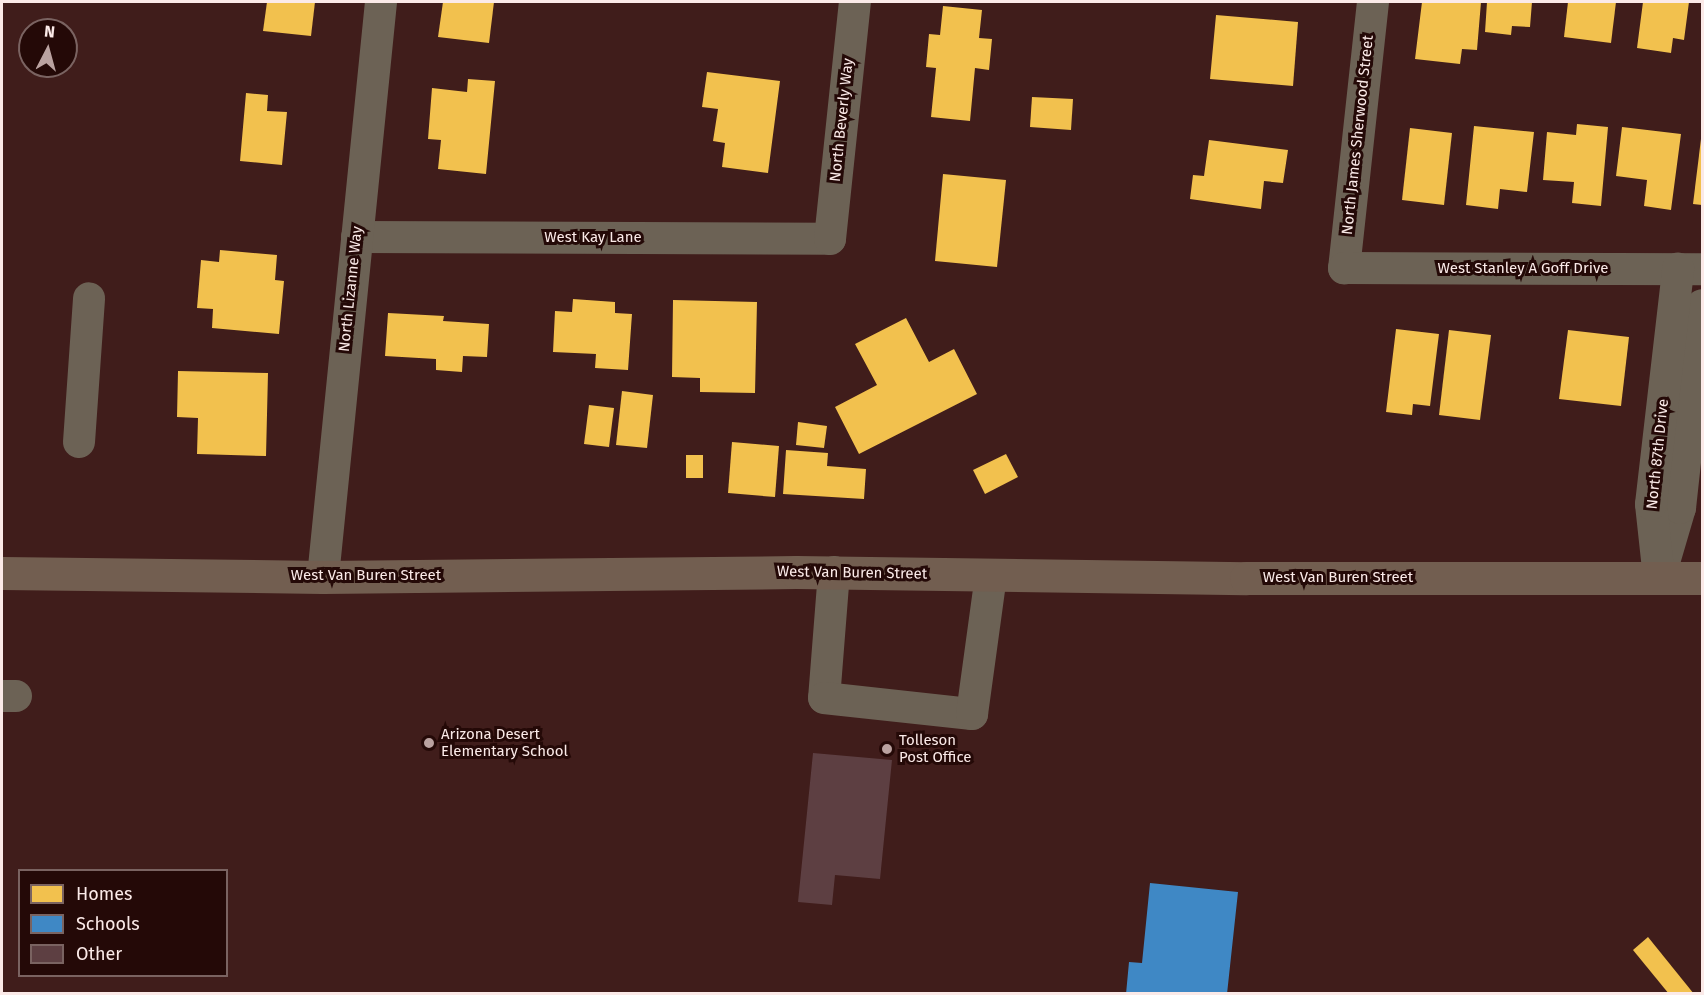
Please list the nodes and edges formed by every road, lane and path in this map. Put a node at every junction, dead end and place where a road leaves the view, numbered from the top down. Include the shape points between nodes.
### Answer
1 (381, 2) edge
2 (855, 2) edge
3 (1373, 2) edge
4 (357, 237) junction
5 (830, 239) joint
6 (1344, 268) joint
7 (1690, 269) edge
8 (89, 298) dead end
9 (1702, 305) edge
10 (79, 442) dead end
11 (834, 572) junction
12 (2, 573) edge
13 (992, 576) junction
14 (323, 577) junction
15 (1659, 578) junction
16 (1702, 578) edge

1 - 4 street, North Lizanne Way
2 - 5 street, North Beverly Way
3 - 6 street, North James Sherwood Street
4 - 5 street, West Kay Lane
4 - 14 street, North Lizanne Way
6 - 7 street, West Stanley A Goff Drive
7 - 15 street, North 87th Drive via 1651,504
8 - 10 street
9 - 15 street, North 87th Drive via 1680,508
11 - 13 main road, West Van Buren Street
11 - 13 street via 824,698 972,714
11 - 14 main road, West Van Buren Street
12 - 14 main road, West Van Buren Street
13 - 15 main road, West Van Buren Street
15 - 16 main road, West Van Buren Street

